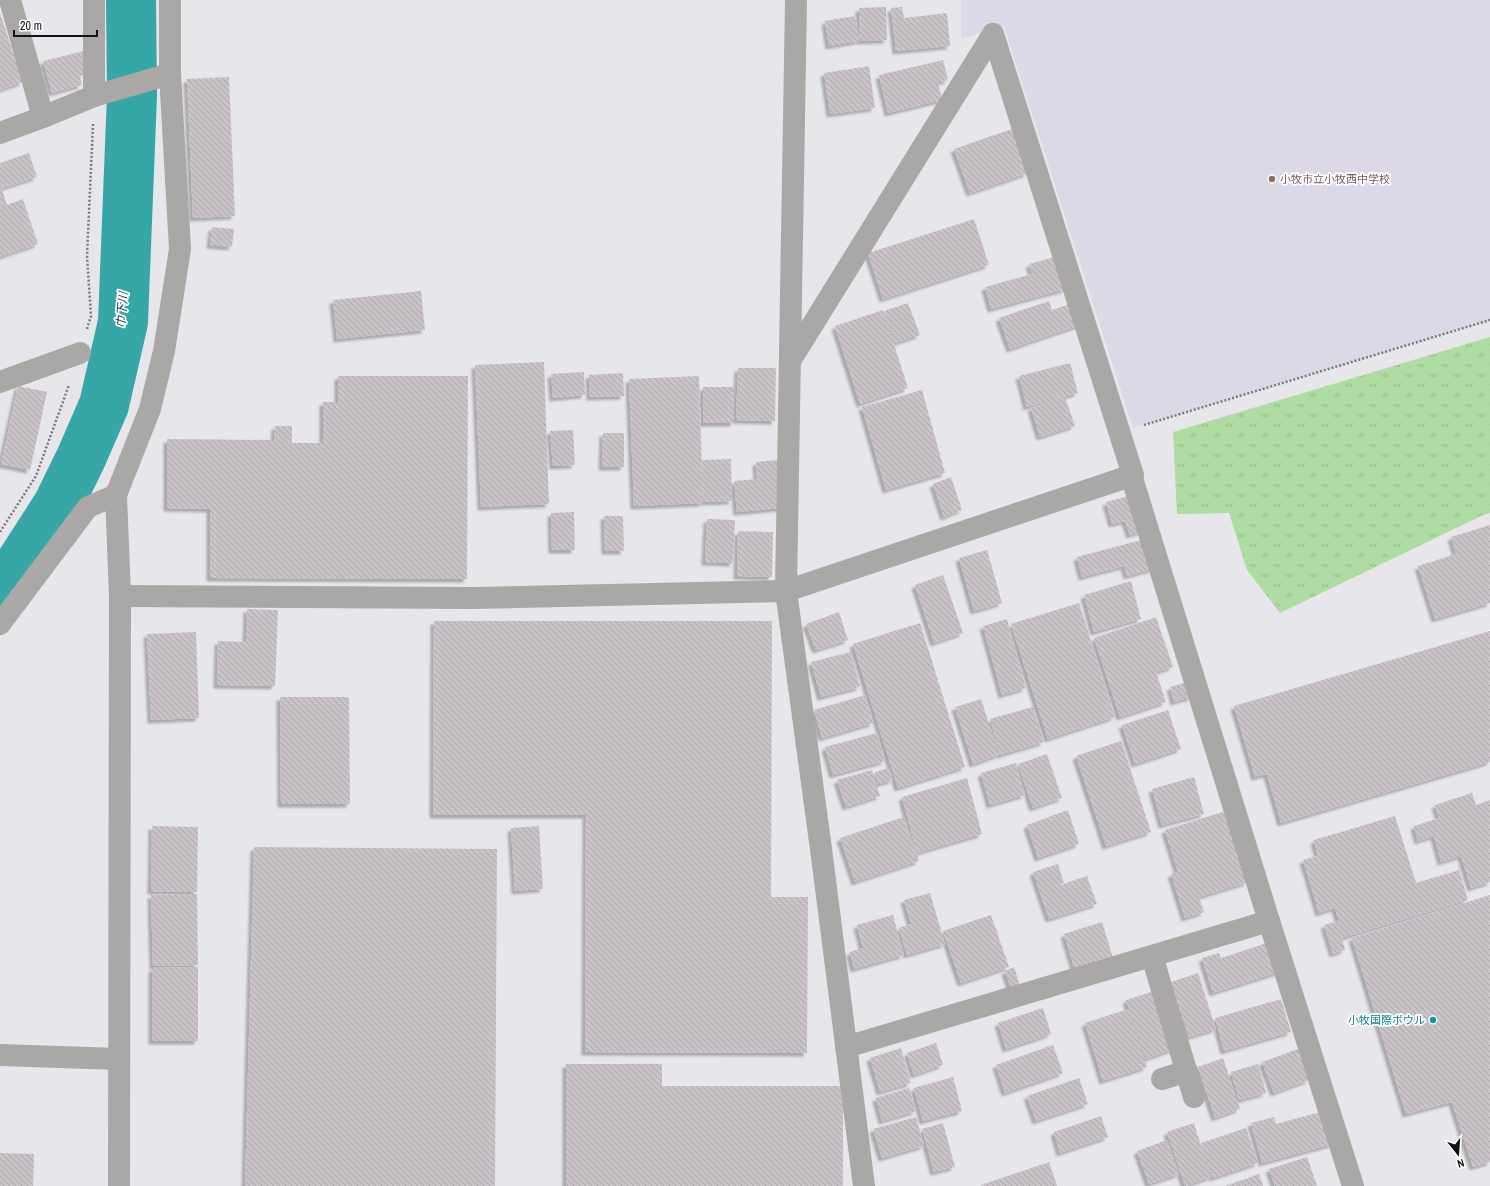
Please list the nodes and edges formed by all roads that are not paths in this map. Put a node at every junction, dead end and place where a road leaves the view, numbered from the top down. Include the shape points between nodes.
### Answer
1 (10, 0) edge
2 (94, 0) edge
3 (170, 0) edge
4 (796, 0) edge
5 (165, 75) junction
6 (100, 94) junction
7 (43, 117) junction
8 (0, 133) edge
9 (80, 353) road end
10 (790, 361) junction
11 (0, 382) edge
12 (1130, 475) junction
13 (116, 495) junction
14 (786, 591) junction
15 (120, 596) junction
16 (0, 624) edge
17 (1269, 921) junction
18 (1152, 956) junction
19 (846, 1047) junction
20 (0, 1056) edge
21 (119, 1059) junction
22 (1187, 1071) junction
23 (1162, 1079) dead end
24 (1194, 1097) dead end
25 (119, 1186) edge
26 (864, 1186) edge
27 (1353, 1186) edge

1 - 7 street
2 - 6 street
3 - 5 street
4 - 10 street
5 - 6 street
5 - 13 street via 180,249 164,351 150,409
6 - 7 street
7 - 8 street
9 - 11 street
10 - 12 street via 993,34 1120,432 1133,474
10 - 14 street
12 - 14 street
12 - 17 street
13 - 15 street
13 - 16 street via 88,507
14 - 15 street via 474,598
14 - 19 street
15 - 21 street
17 - 18 street
17 - 27 street
18 - 19 street
18 - 22 street
19 - 26 street
20 - 21 street
21 - 25 street
22 - 23 street
22 - 24 street

